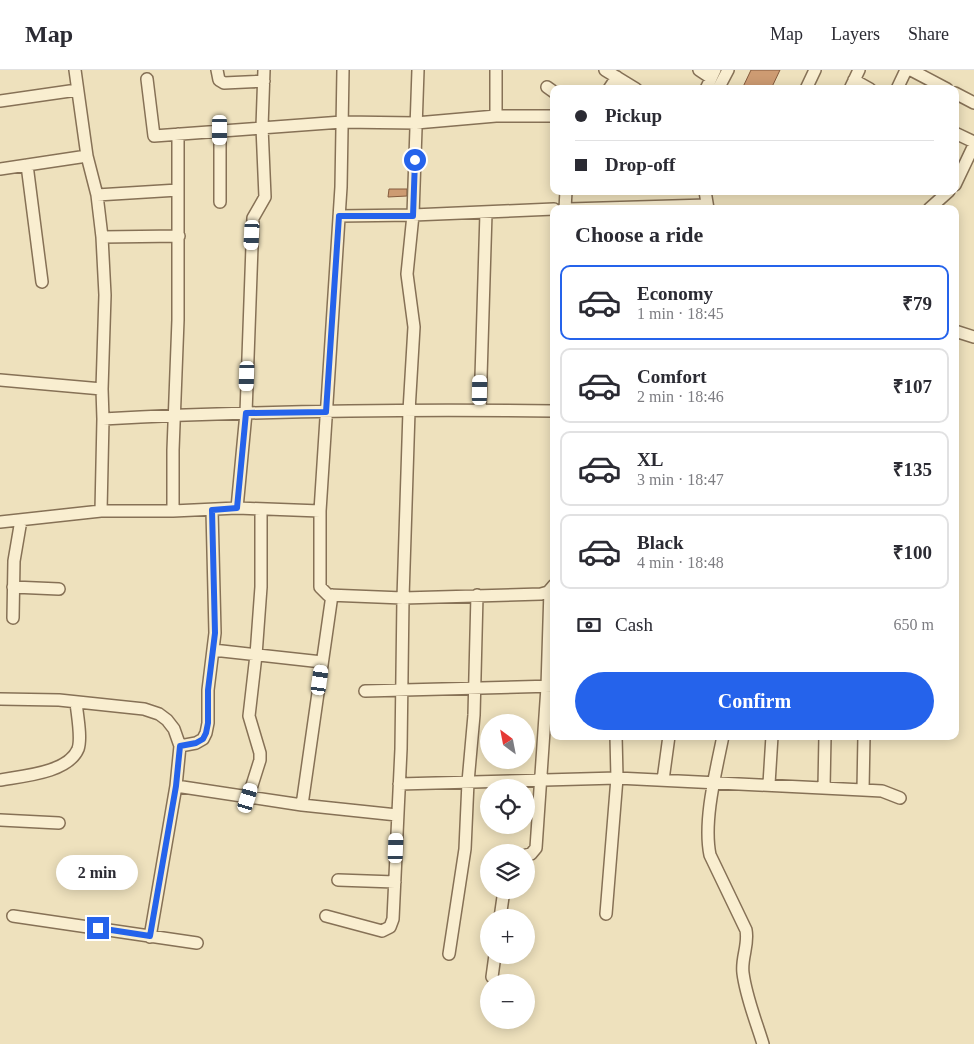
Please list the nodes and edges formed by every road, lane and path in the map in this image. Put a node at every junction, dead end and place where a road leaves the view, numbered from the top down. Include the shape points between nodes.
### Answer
1 (75, 70) edge
2 (217, 70) edge
3 (343, 70) edge
4 (418, 70) edge
5 (496, 70) edge
6 (605, 70) edge
7 (699, 70) edge
8 (728, 70) edge
9 (815, 70) edge
10 (906, 70) edge
11 (911, 70) edge
12 (264, 76) edge
13 (618, 77) junction
14 (147, 79) dead end
15 (711, 79) edge
16 (613, 85) edge
17 (630, 85) edge
18 (720, 85) edge
19 (808, 85) edge
20 (899, 85) edge
21 (939, 85) edge
22 (78, 90) junction
23 (959, 95) edge
24 (0, 101) edge
25 (974, 103) edge
26 (496, 116) junction
27 (550, 116) edge
28 (342, 122) junction
29 (416, 123) junction
30 (262, 127) junction
31 (220, 130) junction
32 (178, 134) junction
33 (959, 135) edge
34 (974, 144) edge
35 (87, 156) junction
36 (27, 164) junction
37 (0, 169) edge
38 (959, 176) edge
39 (178, 190) junction
40 (97, 194) junction
41 (945, 195) edge
42 (220, 202) dead end
43 (933, 205) edge
44 (550, 209) edge
45 (486, 213) junction
46 (339, 216) junction
47 (413, 216) junction
48 (179, 236) junction
49 (102, 237) junction
50 (42, 282) dead end
51 (959, 332) edge
52 (974, 337) edge
53 (0, 380) edge
54 (102, 389) junction
55 (480, 410) junction
56 (409, 411) junction
57 (550, 411) edge
58 (326, 412) junction
59 (246, 413) junction
60 (174, 415) junction
61 (103, 419) junction
62 (237, 508) junction
63 (212, 510) junction
64 (261, 510) junction
65 (101, 511) junction
66 (173, 511) junction
67 (320, 511) junction
68 (21, 520) junction
69 (0, 522) edge
70 (13, 587) junction
71 (550, 588) edge
72 (59, 589) dead end
73 (332, 595) junction
74 (478, 595) junction
75 (403, 598) junction
76 (13, 618) dead end
77 (213, 650) junction
78 (256, 655) junction
79 (322, 662) junction
80 (550, 687) edge
81 (475, 688) junction
82 (403, 690) junction
83 (366, 691) dead end
84 (0, 699) edge
85 (76, 702) junction
86 (616, 740) edge
87 (668, 740) edge
88 (722, 740) edge
89 (772, 740) edge
90 (825, 740) edge
91 (864, 740) edge
92 (180, 746) junction
93 (617, 778) junction
94 (0, 780) edge
95 (663, 780) junction
96 (540, 781) junction
97 (468, 782) junction
98 (714, 783) junction
99 (400, 784) junction
100 (769, 784) junction
101 (176, 786) junction
102 (824, 788) junction
103 (864, 790) junction
104 (248, 798) junction
105 (900, 798) dead end
106 (302, 805) junction
107 (397, 815) junction
108 (0, 820) edge
109 (59, 823) dead end
110 (535, 849) edge
111 (338, 880) dead end
112 (395, 882) junction
113 (606, 914) dead end
114 (13, 916) dead end
115 (326, 916) dead end
116 (150, 936) junction
117 (197, 943) dead end
118 (449, 954) dead end
119 (763, 1044) edge

1 - 22 street
2 - 12 street via 219,80 224,84
3 - 28 street
4 - 29 street
5 - 26 street
6 - 13 street
7 - 15 street
8 - 18 street
9 - 19 street
10 - 20 street
11 - 21 street
12 - 30 street
13 - 16 street
13 - 17 street
14 - 32 street via 154,136
22 - 24 street
22 - 35 street
23 - 25 street
26 - 27 street
26 - 29 street
28 - 29 street
28 - 30 street
28 - 46 street
29 - 47 street
30 - 31 street
30 - 59 street via 265,196 253,218
31 - 32 street
31 - 42 street
32 - 39 street
33 - 34 street
34 - 38 street
35 - 36 street
35 - 40 street
36 - 37 street
36 - 50 street
39 - 40 street
39 - 48 street
40 - 49 street
41 - 43 street
44 - 45 street
45 - 47 street
45 - 55 street
46 - 47 street
46 - 58 street
47 - 56 street via 407,274 414,327
48 - 49 street
48 - 60 street
49 - 54 street via 105,295
51 - 52 street
53 - 54 street
54 - 61 street
55 - 56 street
55 - 57 street
56 - 58 street
56 - 75 street
58 - 59 street
58 - 67 street
59 - 60 street
59 - 62 street
60 - 61 street
60 - 66 street
61 - 65 street
62 - 63 street
62 - 64 street
63 - 66 street
63 - 77 street
64 - 67 street
64 - 78 street via 261,587
65 - 66 street
65 - 68 street
67 - 73 street via 320,587
68 - 69 street
68 - 70 street via 15,548
70 - 72 street
70 - 76 street
71 - 74 street via 542,594
73 - 75 street
73 - 79 street
74 - 75 street
74 - 81 street
75 - 82 street
77 - 78 street
77 - 92 street via 206,733 196,743
78 - 79 street
78 - 104 street via 249,716 260,760
79 - 106 street
80 - 81 street
80 - 96 street
81 - 82 street
81 - 97 street
82 - 83 street
82 - 99 street
84 - 85 street
85 - 92 street via 144,709 159,714 174,729
85 - 94 street via 79,742 73,756 47,772
86 - 93 street
87 - 95 street
88 - 98 street
89 - 100 street
90 - 102 street
91 - 103 street
92 - 101 street
93 - 95 street
93 - 96 street
93 - 113 street
95 - 98 street
96 - 97 street
96 - 110 street
97 - 99 street
97 - 118 street via 464,856
98 - 100 street
98 - 119 street via 708,828 710,855 746,930 743,974
99 - 107 street
100 - 102 street
101 - 104 street
101 - 116 street
102 - 103 street
103 - 105 street via 882,791
104 - 106 street
106 - 107 street
107 - 112 street
108 - 109 street
111 - 112 street
112 - 115 street via 393,919 390,927 382,931
114 - 116 street
116 - 117 street

